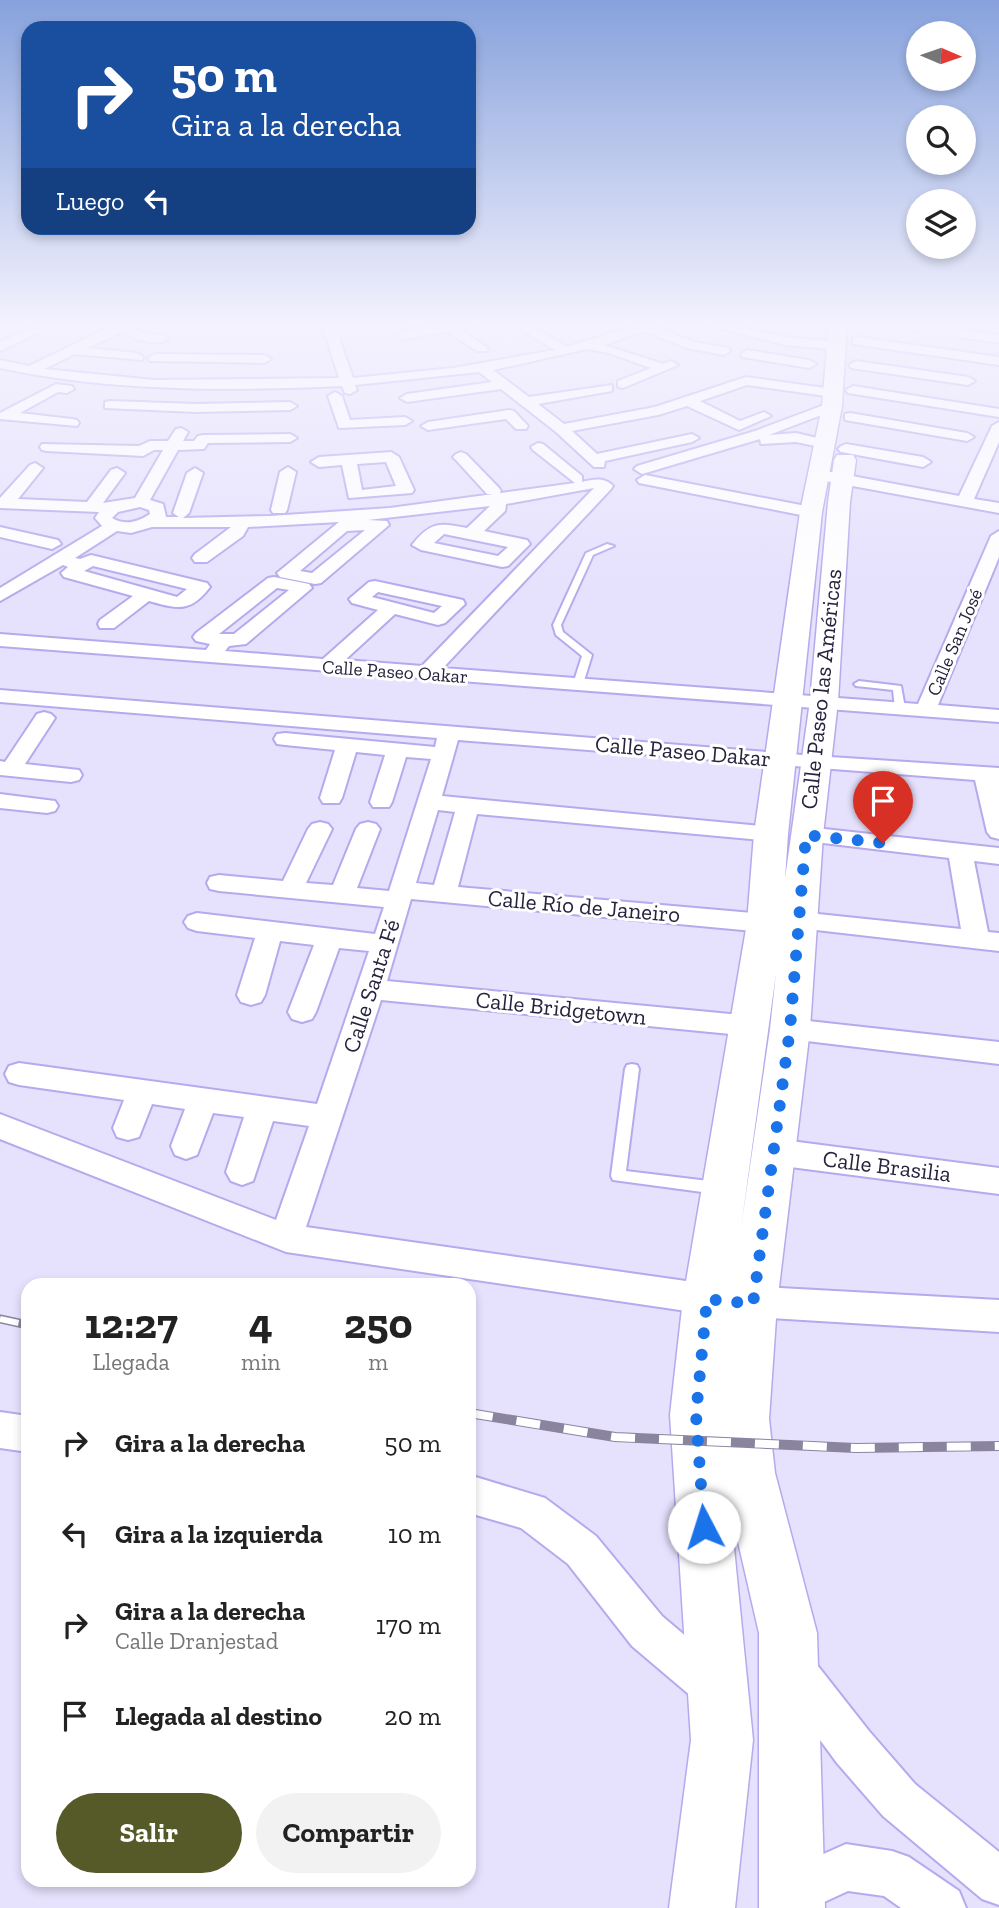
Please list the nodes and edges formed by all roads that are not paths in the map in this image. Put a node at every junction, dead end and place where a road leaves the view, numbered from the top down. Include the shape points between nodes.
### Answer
1 (10, 413) edge
2 (56, 413) edge
3 (193, 413) edge
4 (209, 413) edge
5 (267, 413) edge
6 (340, 413) edge
7 (480, 413) edge
8 (481, 413) edge
9 (540, 413) edge
10 (647, 413) edge
11 (713, 413) edge
12 (759, 413) edge
13 (799, 413) edge
14 (823, 413) edge
15 (837, 413) edge
16 (842, 413) edge
17 (860, 413) edge
18 (869, 413) edge
19 (905, 413) edge
20 (544, 416) junction
21 (43, 420) junction
22 (516, 420) junction
23 (405, 421) dead end
24 (234, 423) junction
25 (999, 426) edge
26 (561, 429) junction
27 (426, 433) joint
28 (703, 436) dead end
29 (967, 437) dead end
30 (150, 444) junction
31 (294, 444) joint
32 (47, 446) dead end
33 (173, 446) junction
34 (199, 446) junction
35 (538, 447) dead end
36 (890, 456) junction
37 (461, 457) dead end
38 (349, 460) junction
39 (319, 462) dead end
40 (923, 462) dead end
41 (35, 468) dead end
42 (979, 468) junction
43 (289, 472) dead end
44 (999, 472) edge
45 (117, 473) dead end
46 (195, 473) dead end
47 (881, 476) dead end
48 (613, 477) junction
49 (385, 497) junction
50 (496, 500) junction
51 (965, 501) junction
52 (141, 502) junction
53 (2, 507) edge
54 (999, 508) edge
55 (279, 510) junction
56 (811, 512) junction
57 (181, 513) junction
58 (105, 514) junction
59 (528, 514) dead end
60 (24, 515) junction
61 (155, 517) junction
62 (362, 520) junction
63 (242, 521) junction
64 (0, 530) edge
65 (471, 534) junction
66 (999, 536) edge
67 (610, 545) dead end
68 (56, 551) junction
69 (201, 558) dead end
70 (82, 565) junction
71 (146, 595) junction
72 (0, 596) edge
73 (391, 608) dead end
74 (107, 624) dead end
75 (0, 640) edge
76 (223, 640) junction
77 (211, 656) junction
78 (327, 666) junction
79 (426, 674) junction
80 (578, 684) junction
81 (859, 684) dead end
82 (0, 696) edge
83 (789, 699) junction
84 (824, 701) junction
85 (900, 708) junction
86 (926, 710) junction
87 (999, 716) edge
88 (44, 718) dead end
89 (285, 739) dead end
90 (447, 743) junction
91 (348, 744) junction
92 (398, 749) junction
93 (781, 760) junction
94 (816, 763) junction
95 (5, 769) edge
96 (992, 774) edge
97 (71, 775) dead end
98 (331, 799) dead end
99 (0, 802) edge
100 (381, 802) dead end
101 (429, 802) junction
102 (47, 806) dead end
103 (468, 806) junction
104 (320, 829) dead end
105 (368, 829) dead end
106 (999, 832) edge
107 (771, 834) junction
108 (806, 835) junction
109 (960, 852) junction
110 (999, 856) edge
111 (219, 883) dead end
112 (290, 889) junction
113 (444, 894) junction
114 (342, 895) junction
115 (401, 895) junction
116 (197, 922) dead end
117 (799, 922) junction
118 (765, 923) junction
119 (271, 929) junction
120 (330, 937) junction
121 (988, 941) edge
122 (385, 944) junction
123 (371, 989) junction
124 (251, 995) dead end
125 (302, 1012) dead end
126 (751, 1026) junction
127 (790, 1029) junction
128 (998, 1059) edge
129 (632, 1069) dead end
130 (19, 1074) dead end
131 (142, 1093) junction
132 (203, 1100) junction
133 (262, 1108) junction
134 (327, 1117) junction
135 (0, 1126) edge
136 (128, 1128) dead end
137 (186, 1146) dead end
138 (775, 1152) junction
139 (242, 1172) dead end
140 (999, 1181) edge
141 (725, 1189) junction
142 (286, 1238) junction
143 (730, 1302) junction
144 (999, 1316) edge
145 (0, 1430) edge
146 (21, 1433) edge
147 (724, 1473) junction
148 (476, 1496) edge
149 (789, 1662) junction
150 (720, 1692) junction
151 (999, 1882) edge
152 (792, 1900) edge
153 (702, 1908) edge
154 (942, 1908) edge

1 - 21 street via 5,416
2 - 21 street
3 - 33 street
4 - 24 street
5 - 24 street
6 - 23 street via 344,425 379,417
7 - 27 street
8 - 22 street via 509,414
9 - 20 street
10 - 26 street
11 - 12 street via 739,426 766,416
13 - 48 street via 760,434
14 - 48 street via 804,437 781,436 721,456
15 - 56 street, Calle Paseo las Américas
16 - 84 street, Calle Paseo las Américas
17 - 36 street
18 - 51 street
19 - 29 street
20 - 22 street
20 - 26 street
21 - 30 street via 74,429 154,438
22 - 27 street via 521,426
24 - 31 street
24 - 34 street via 203,439
25 - 42 street
26 - 48 street
28 - 48 street
30 - 32 street via 144,451
30 - 33 street
31 - 34 street via 196,452
33 - 34 street
33 - 52 street
35 - 48 street
36 - 40 street
36 - 47 street
37 - 50 street
38 - 39 street
38 - 49 street via 355,495
38 - 49 street via 391,457 406,490
41 - 53 street
42 - 44 street
42 - 51 street
43 - 55 street
45 - 58 street
46 - 57 street
48 - 50 street
48 - 56 street
48 - 79 street
49 - 50 street
49 - 55 street
50 - 59 street
50 - 62 street
50 - 65 street
51 - 54 street
52 - 58 street
52 - 61 street via 153,504
53 - 58 street
53 - 60 street
55 - 57 street
56 - 83 street, Calle Paseo las Américas
57 - 61 street
58 - 60 street
58 - 61 street via 128,527
58 - 68 street
60 - 64 street
61 - 63 street
62 - 62 street via 343,526 286,573 316,579 381,526
62 - 63 street
63 - 69 street via 237,532
64 - 68 street
65 - 65 street via 440,528 421,545 502,562 522,544
66 - 86 street, Calle San José
67 - 80 lane via 590,553 557,625 559,633 587,655
68 - 70 street
68 - 72 street
70 - 71 street via 70,573
70 - 71 street via 91,560 201,587 180,604
71 - 74 street
73 - 78 street
75 - 77 street, Calle Paseo Oakar
76 - 76 street via 203,637 274,582 303,588 239,640
76 - 77 street
77 - 78 street, Calle Paseo Oakar
78 - 79 street, Calle Paseo Oakar
79 - 80 street, Calle Paseo Oakar
80 - 83 street, Calle Paseo Oakar
81 - 85 lane via 898,688
82 - 90 street
83 - 84 street
83 - 93 street, Calle Paseo las Américas
84 - 85 street
84 - 94 street, Calle Paseo las Américas
85 - 86 street
86 - 87 street
88 - 95 street
89 - 91 street
90 - 92 street
90 - 93 street, Calle Paseo Dakar
90 - 101 street, Calle Santa Fé
91 - 92 street
91 - 98 street
92 - 100 street
93 - 94 street, Calle Paseo Dakar
93 - 107 street, Calle Paseo las Américas
94 - 96 street, Calle Paseo Dakar
94 - 108 street, Calle Paseo las Américas
95 - 97 street
96 - 106 street
99 - 102 street
101 - 103 street
101 - 115 street, Calle Santa Fé
103 - 107 street
103 - 113 street
104 - 112 street
105 - 114 street
107 - 118 street, Calle Paseo las Américas
108 - 109 street
108 - 117 street, Calle Paseo las Américas
109 - 110 street
109 - 121 street
111 - 112 street, Calle Río de Janeiro
112 - 114 street, Calle Río de Janeiro
113 - 115 street, Calle Río de Janeiro
113 - 118 street, Calle Río de Janeiro
114 - 115 street, Calle Río de Janeiro
115 - 122 street, Calle Santa Fé
116 - 119 street
117 - 121 street
117 - 127 street, Calle Paseo las Américas
118 - 126 street, Calle Paseo las Américas
119 - 120 street
119 - 124 street
120 - 122 street
120 - 125 street
122 - 123 street, Calle Santa Fé
123 - 126 street, Calle Bridgetown
123 - 134 street, Calle Santa Fé
126 - 141 street, Calle Paseo las Américas
127 - 128 street
127 - 138 street, Calle Paseo las Américas
129 - 141 lane via 618,1176
130 - 131 street
131 - 132 street
131 - 136 street
132 - 133 street
132 - 137 street
133 - 134 street
133 - 139 street
134 - 142 street, Calle Santa Fé
135 - 142 street
138 - 140 street, Calle Brasilia
138 - 143 street, Calle Paseo las Américas
141 - 143 street, Calle Paseo las Américas
142 - 143 street
143 - 144 street
143 - 147 street via 721,1398 743,1419
145 - 146 street
147 - 149 street via 788,1633
147 - 150 street
148 - 150 street via 531,1512 582,1550 647,1630
149 - 151 street via 899,1800
149 - 152 street
150 - 153 street via 722,1740
152 - 154 street via 846,1867 892,1874

